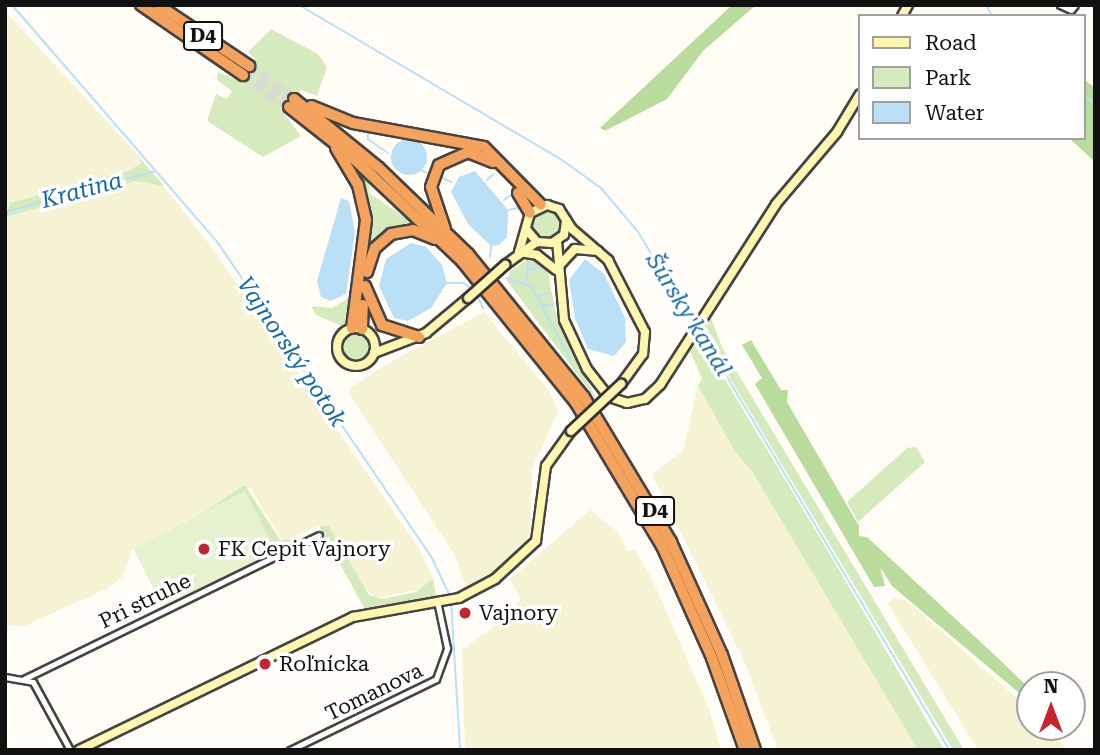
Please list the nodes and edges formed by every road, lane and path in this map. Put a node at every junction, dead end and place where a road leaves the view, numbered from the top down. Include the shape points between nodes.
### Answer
1 (141, 5) edge
2 (158, 5) edge
3 (1060, 5) edge
4 (1075, 5) edge
5 (858, 97) edge
6 (292, 103) junction
7 (325, 135) junction
8 (541, 205) junction
9 (530, 214) junction
10 (566, 220) junction
11 (527, 230) junction
12 (447, 232) junction
13 (581, 239) junction
14 (559, 240) junction
15 (539, 242) junction
16 (445, 244) junction
17 (519, 252) junction
18 (601, 252) junction
19 (556, 270) junction
20 (365, 286) junction
21 (357, 328) junction
22 (419, 337) junction
23 (374, 341) junction
24 (397, 344) junction
25 (374, 353) junction
26 (318, 534) dead end
27 (449, 600) junction
28 (5, 677) edge
29 (24, 679) junction
30 (69, 750) edge
31 (79, 750) edge
32 (290, 750) edge
33 (745, 750) edge
34 (755, 750) edge

1 - 2 highway, D4 via 246,70
3 - 4 street via 1071,10
5 - 19 street via 837,132 776,204 652,395 628,403 609,397 571,338
6 - 7 highway, D4
6 - 8 highway via 353,123 484,148
6 - 12 highway, D4
7 - 16 highway, D4
7 - 21 highway via 351,170 363,202 365,243
8 - 9 street
8 - 10 street via 554,206
9 - 11 street
9 - 12 highway via 492,161 456,154 439,165 431,187
10 - 13 street
10 - 14 street
11 - 15 street
11 - 17 street
12 - 34 highway, D4 via 553,354 636,478 698,596
13 - 14 street
13 - 18 street
14 - 15 street
14 - 19 street
15 - 17 street
15 - 19 street
16 - 20 highway via 413,230 391,233 375,248
16 - 33 highway, D4 via 546,360 627,482 689,603
17 - 19 street via 537,255
17 - 22 street, bridge
18 - 19 street via 575,249
18 - 27 street, bridge via 637,309 645,332 643,354 621,384 571,431 546,467 541,530 531,550 495,579
20 - 21 highway
20 - 22 highway via 382,325 397,334
21 - 23 street
21 - 25 street via 337,344 343,361 361,366
22 - 24 street
23 - 24 street
23 - 25 street
24 - 25 street
26 - 29 street, Pri struhe
27 - 31 street via 354,617
27 - 32 street, Tomanova via 447,648 436,679
28 - 29 street
29 - 30 street via 40,690

